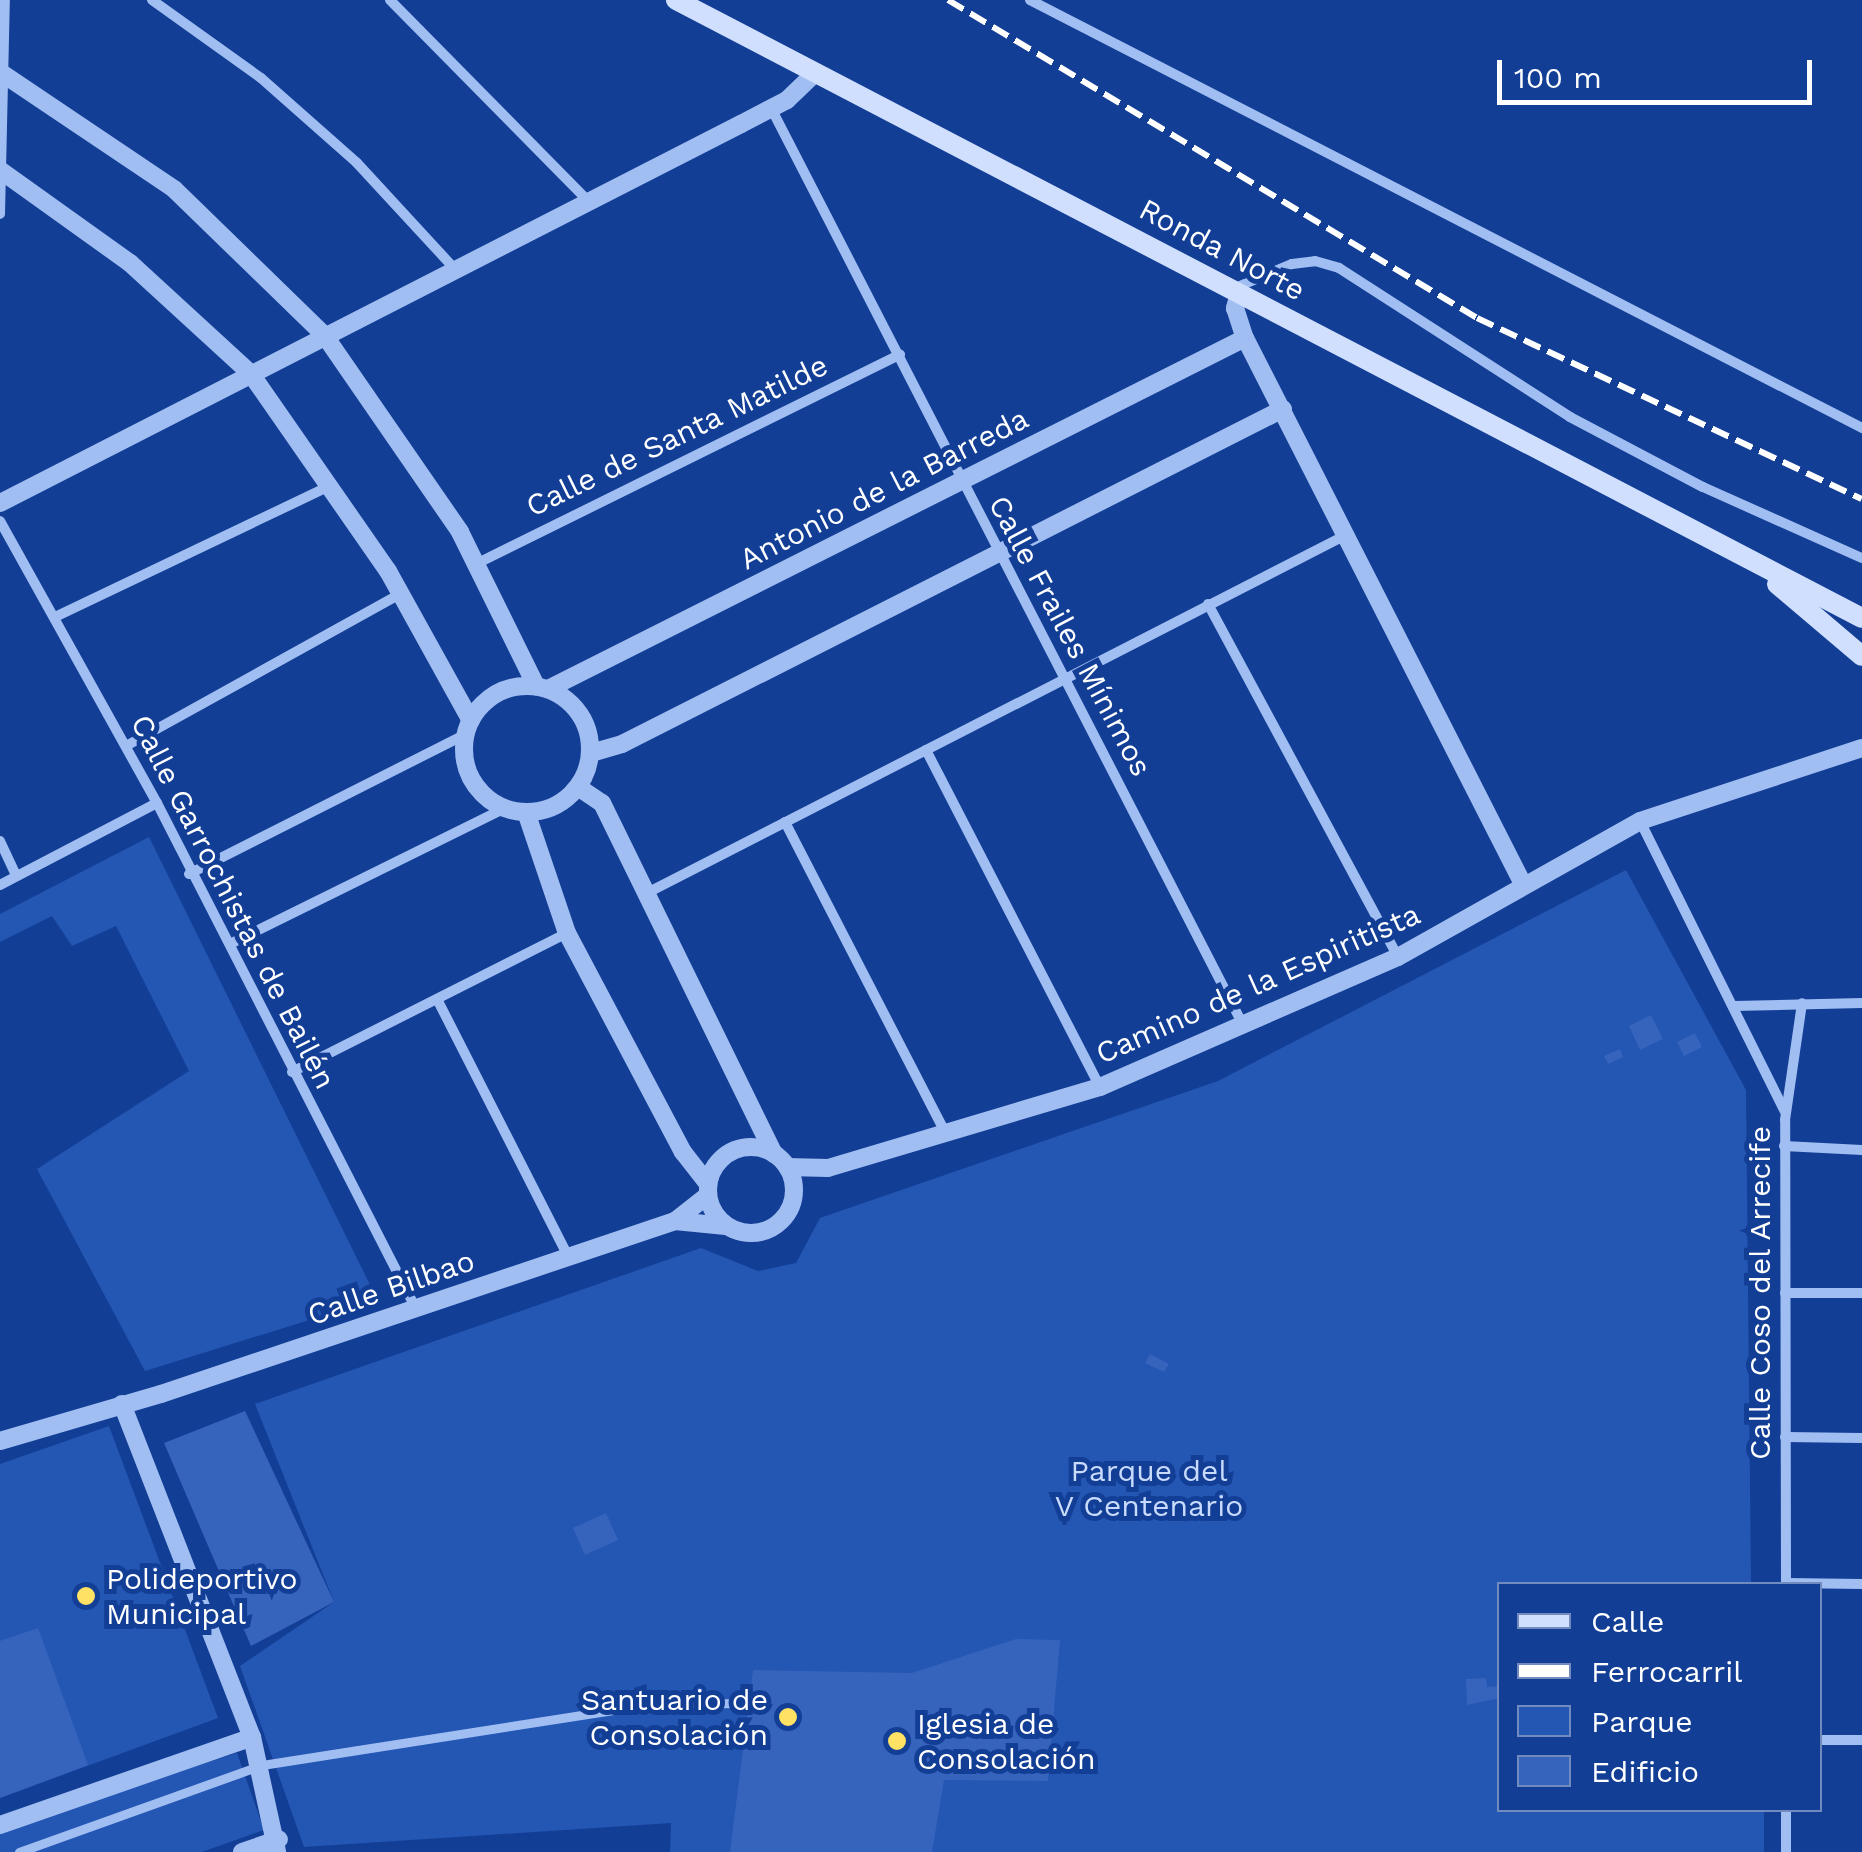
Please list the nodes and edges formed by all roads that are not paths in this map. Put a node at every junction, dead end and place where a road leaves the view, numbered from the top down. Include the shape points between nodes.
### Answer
1 (5, 0) edge
2 (152, 0) edge
3 (390, 0) edge
4 (676, 0) edge
5 (1030, 0) edge
6 (1, 72) edge
7 (815, 73) junction
8 (771, 108) junction
9 (1, 171) edge
10 (589, 203) junction
11 (0, 214) edge
12 (454, 268) junction
13 (1236, 291) junction
14 (325, 336) junction
15 (1245, 338) junction
16 (900, 354) junction
17 (252, 374) junction
18 (1284, 410) junction
19 (1862, 428) edge
20 (960, 481) junction
21 (333, 485) junction
22 (0, 503) edge
23 (0, 521) edge
24 (1347, 535) junction
25 (996, 553) junction
26 (1740, 554) junction
27 (1862, 558) edge
28 (476, 564) junction
29 (398, 595) junction
30 (1208, 604) junction
31 (56, 617) junction
32 (1862, 618) edge
33 (1862, 656) edge
34 (1063, 681) junction
35 (542, 688) junction
36 (468, 727) junction
37 (126, 746) junction
38 (1862, 748) edge
39 (926, 750) junction
40 (590, 753) junction
41 (578, 788) junction
42 (157, 803) junction
43 (505, 808) junction
44 (526, 812) junction
45 (1640, 821) junction
46 (785, 822) junction
47 (0, 841) edge
48 (189, 874) junction
49 (16, 876) junction
50 (1523, 884) junction
51 (0, 885) edge
52 (647, 893) junction
53 (568, 932) junction
54 (230, 944) junction
55 (1398, 957) junction
56 (437, 1000) junction
57 (1802, 1003) junction
58 (1862, 1003) edge
59 (1734, 1006) junction
60 (1244, 1026) junction
61 (292, 1072) junction
62 (1100, 1087) junction
63 (1785, 1112) junction
64 (944, 1132) junction
65 (1784, 1146) junction
66 (1862, 1150) edge
67 (781, 1161) junction
68 (828, 1168) junction
69 (708, 1190) junction
70 (793, 1190) junction
71 (675, 1221) junction
72 (726, 1226) junction
73 (568, 1256) junction
74 (1785, 1293) junction
75 (1862, 1293) edge
76 (416, 1309) junction
77 (122, 1404) junction
78 (1785, 1438) junction
79 (1862, 1438) edge
80 (0, 1440) edge
81 (1786, 1582) edge
82 (1822, 1584) edge
83 (1862, 1584) edge
84 (748, 1703) dead end
85 (252, 1736) junction
86 (1822, 1740) edge
87 (1862, 1740) edge
88 (262, 1765) junction
89 (1786, 1812) edge
90 (0, 1824) edge
91 (278, 1846) edge
92 (20, 1852) edge
93 (242, 1852) edge
94 (1786, 1852) edge

1 - 6 street
2 - 12 street via 261,78 344,151
3 - 10 street
4 - 7 main road, Ronda Norte
5 - 19 street
6 - 9 street
6 - 14 street via 174,189
7 - 8 street
7 - 13 main road, Ronda Norte
8 - 10 street
8 - 16 street, Calle Frailes Mínimos
9 - 11 street
9 - 17 street via 130,262
10 - 12 street
12 - 14 street
13 - 15 street
13 - 26 main road, Ronda Norte
13 - 27 street via 1292,264 1338,268 1570,416 1717,494
14 - 17 street
14 - 28 street
15 - 18 street
15 - 20 street, Antonio de la Barreda
16 - 20 street, Calle Frailes Mínimos
16 - 28 street, Calle de Santa Matilde
17 - 21 street
17 - 22 street
18 - 24 street
18 - 25 street
20 - 25 street, Calle Frailes Mínimos
20 - 35 street, Antonio de la Barreda
21 - 29 street
21 - 31 street
23 - 31 street, Calle Garrochistas de Bailén
24 - 30 street
24 - 50 street
25 - 34 street, Calle Frailes Mínimos
25 - 40 street via 622,744
26 - 32 main road, Ronda Norte
26 - 33 main road, Ronda Norte
28 - 35 street
29 - 36 street
29 - 37 street
30 - 34 street
30 - 55 street
31 - 37 street, Calle Garrochistas de Bailén
34 - 39 street
34 - 60 street, Calle Frailes Mínimos
35 - 36 street via 498,693
35 - 40 street via 580,714
36 - 43 street via 464,752 476,786
36 - 48 street
37 - 42 street, Calle Garrochistas de Bailén
38 - 45 street, Camino de la Espiritista
39 - 46 street
39 - 62 street
40 - 41 street
41 - 44 street via 564,801
41 - 52 street via 602,803
42 - 48 street, Calle Garrochistas de Bailén
42 - 49 street
43 - 44 street
43 - 54 street
44 - 53 street
45 - 50 street, Camino de la Espiritista
45 - 59 street
46 - 52 street
46 - 64 street
47 - 49 street
48 - 54 street, Calle Garrochistas de Bailén
49 - 51 street
50 - 55 street, Camino de la Espiritista
52 - 67 street
53 - 56 street
53 - 69 street
54 - 61 street, Calle Garrochistas de Bailén
55 - 60 street, Camino de la Espiritista
56 - 61 street
56 - 73 street
57 - 58 street
57 - 59 street
57 - 63 street, Calle Coso del Arrecife
59 - 63 street
60 - 62 street, Camino de la Espiritista
61 - 76 street, Calle Garrochistas de Bailén
62 - 64 street, Camino de la Espiritista
63 - 65 street, Calle Coso del Arrecife
64 - 68 street, Camino de la Espiritista
65 - 66 street
65 - 74 street, Calle Coso del Arrecife
67 - 68 street, Camino de la Espiritista
67 - 69 street via 736,1149 712,1170
67 - 70 street
68 - 70 street, Camino de la Espiritista
69 - 71 street, Calle Bilbao
69 - 72 street
70 - 72 street via 788,1212 769,1230 754,1234
71 - 72 street, Calle Bilbao
71 - 73 street, Calle Bilbao
73 - 76 street, Calle Bilbao
74 - 75 street
74 - 78 street, Calle Coso del Arrecife
76 - 77 street, Calle Bilbao
77 - 80 street
77 - 85 street
78 - 79 street
78 - 81 street, Calle Coso del Arrecife
82 - 83 street
84 - 88 street via 650,1704
85 - 88 street
85 - 90 street
86 - 87 street
88 - 91 street
88 - 92 street
89 - 94 street
91 - 93 street

